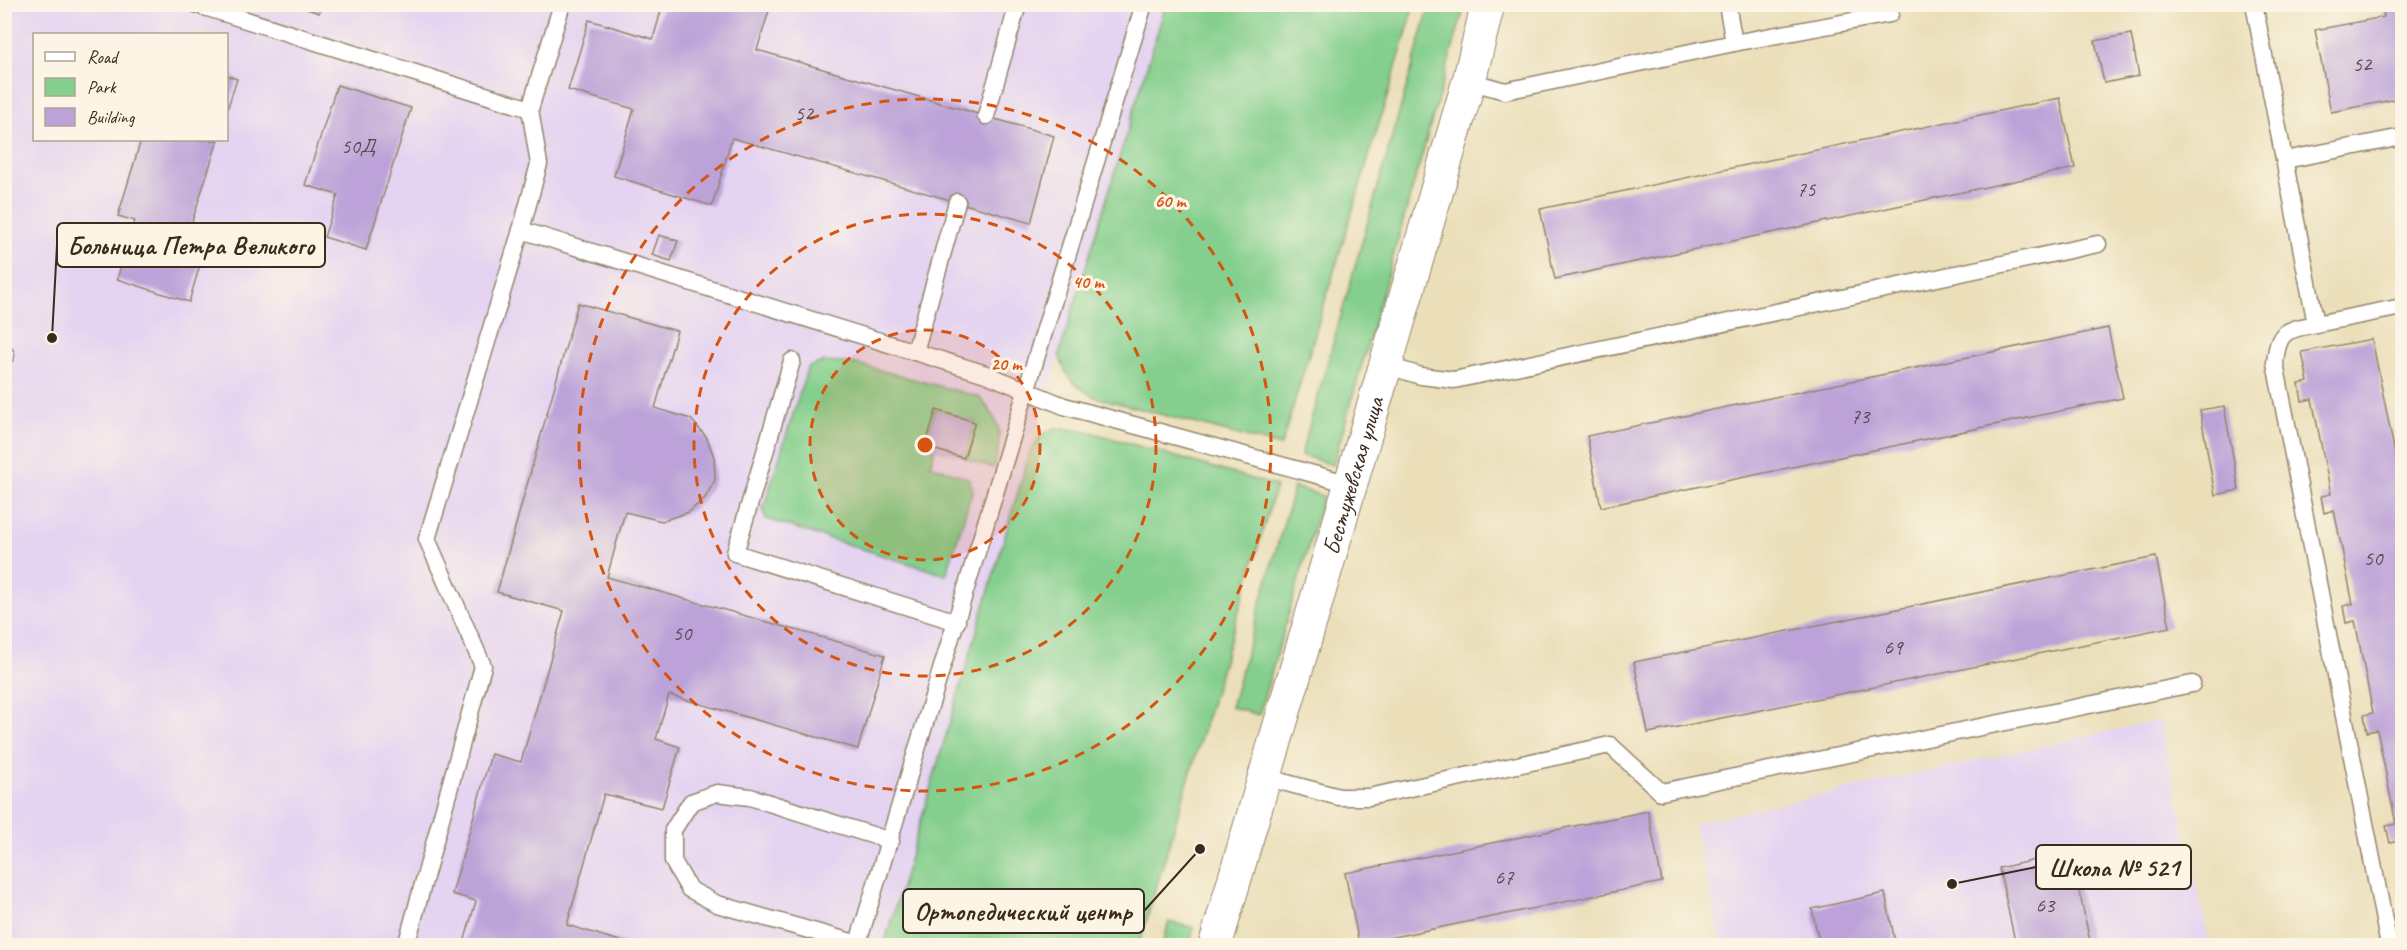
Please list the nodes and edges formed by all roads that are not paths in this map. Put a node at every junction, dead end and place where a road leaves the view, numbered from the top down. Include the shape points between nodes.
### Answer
1 (195, 4) edge
2 (562, 4) edge
3 (1018, 4) edge
4 (1144, 4) edge
5 (1488, 4) edge
6 (1727, 4) edge
7 (2254, 4) edge
8 (1890, 14) dead end
9 (1734, 43) junction
10 (1469, 81) junction
11 (530, 109) junction
12 (986, 116) dead end
13 (2403, 137) edge
14 (2285, 160) junction
15 (957, 202) dead end
16 (521, 230) junction
17 (2098, 244) dead end
18 (2403, 307) edge
19 (2316, 324) junction
20 (915, 352) junction
21 (792, 361) dead end
22 (1385, 365) junction
23 (1027, 391) junction
24 (1350, 484) junction
25 (957, 622) junction
26 (2192, 684) dead end
27 (1264, 777) junction
28 (891, 841) junction
29 (406, 945) edge
30 (858, 945) edge
31 (1215, 945) edge
32 (2389, 945) edge

1 - 11 lane
2 - 11 lane
3 - 12 lane
4 - 23 lane
5 - 10 street, Бестужевская улица
6 - 9 lane
7 - 14 lane
8 - 9 lane
9 - 10 lane via 1505,91
10 - 22 street, Бестужевская улица
11 - 16 lane via 539,164
13 - 14 lane
14 - 19 lane
15 - 20 lane
16 - 20 lane
16 - 29 lane via 427,538 483,666
17 - 22 lane via 1454,380 1421,376
18 - 19 lane
19 - 32 lane via 2289,330 2277,343 2274,363
20 - 23 lane
21 - 25 lane via 735,553
22 - 24 street, Бестужевская улица
23 - 24 lane via 1064,406
23 - 25 lane
24 - 27 street, Бестужевская улица
25 - 28 lane
26 - 27 lane via 1661,792 1610,745 1369,797 1339,797
27 - 31 street, Бестужевская улица
28 - 30 lane
28 - 30 lane via 750,797 717,793 691,802 673,831 673,861 689,889 717,904

